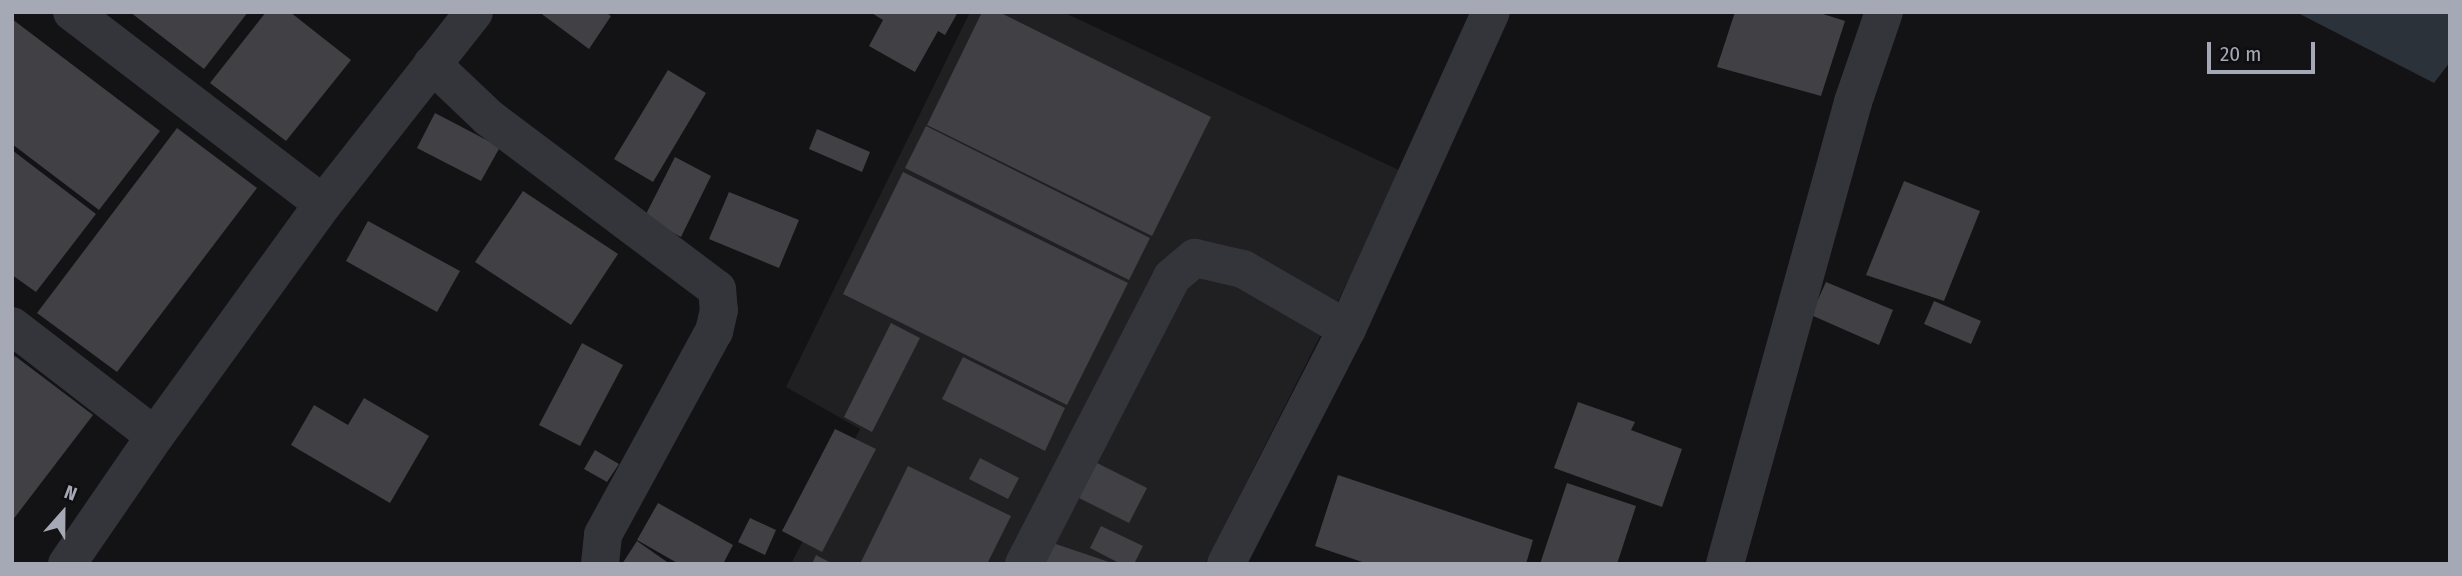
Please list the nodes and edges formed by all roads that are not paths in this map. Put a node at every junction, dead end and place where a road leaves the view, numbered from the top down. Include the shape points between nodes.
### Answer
1 (72, 12) edge
2 (474, 12) edge
3 (1491, 12) edge
4 (1884, 12) edge
5 (432, 64) junction
6 (323, 204) junction
7 (12, 326) edge
8 (1347, 329) junction
9 (155, 436) junction
10 (67, 564) edge
11 (600, 564) edge
12 (1024, 564) edge
13 (1226, 564) edge
14 (1725, 564) edge

1 - 6 street
2 - 5 street
3 - 8 street
4 - 14 street via 1853,102
5 - 6 street
5 - 11 street via 488,118 717,289 714,331 603,535
6 - 9 street
7 - 9 street
8 - 12 street via 1243,269 1195,258 1172,277
8 - 13 street
9 - 10 street

